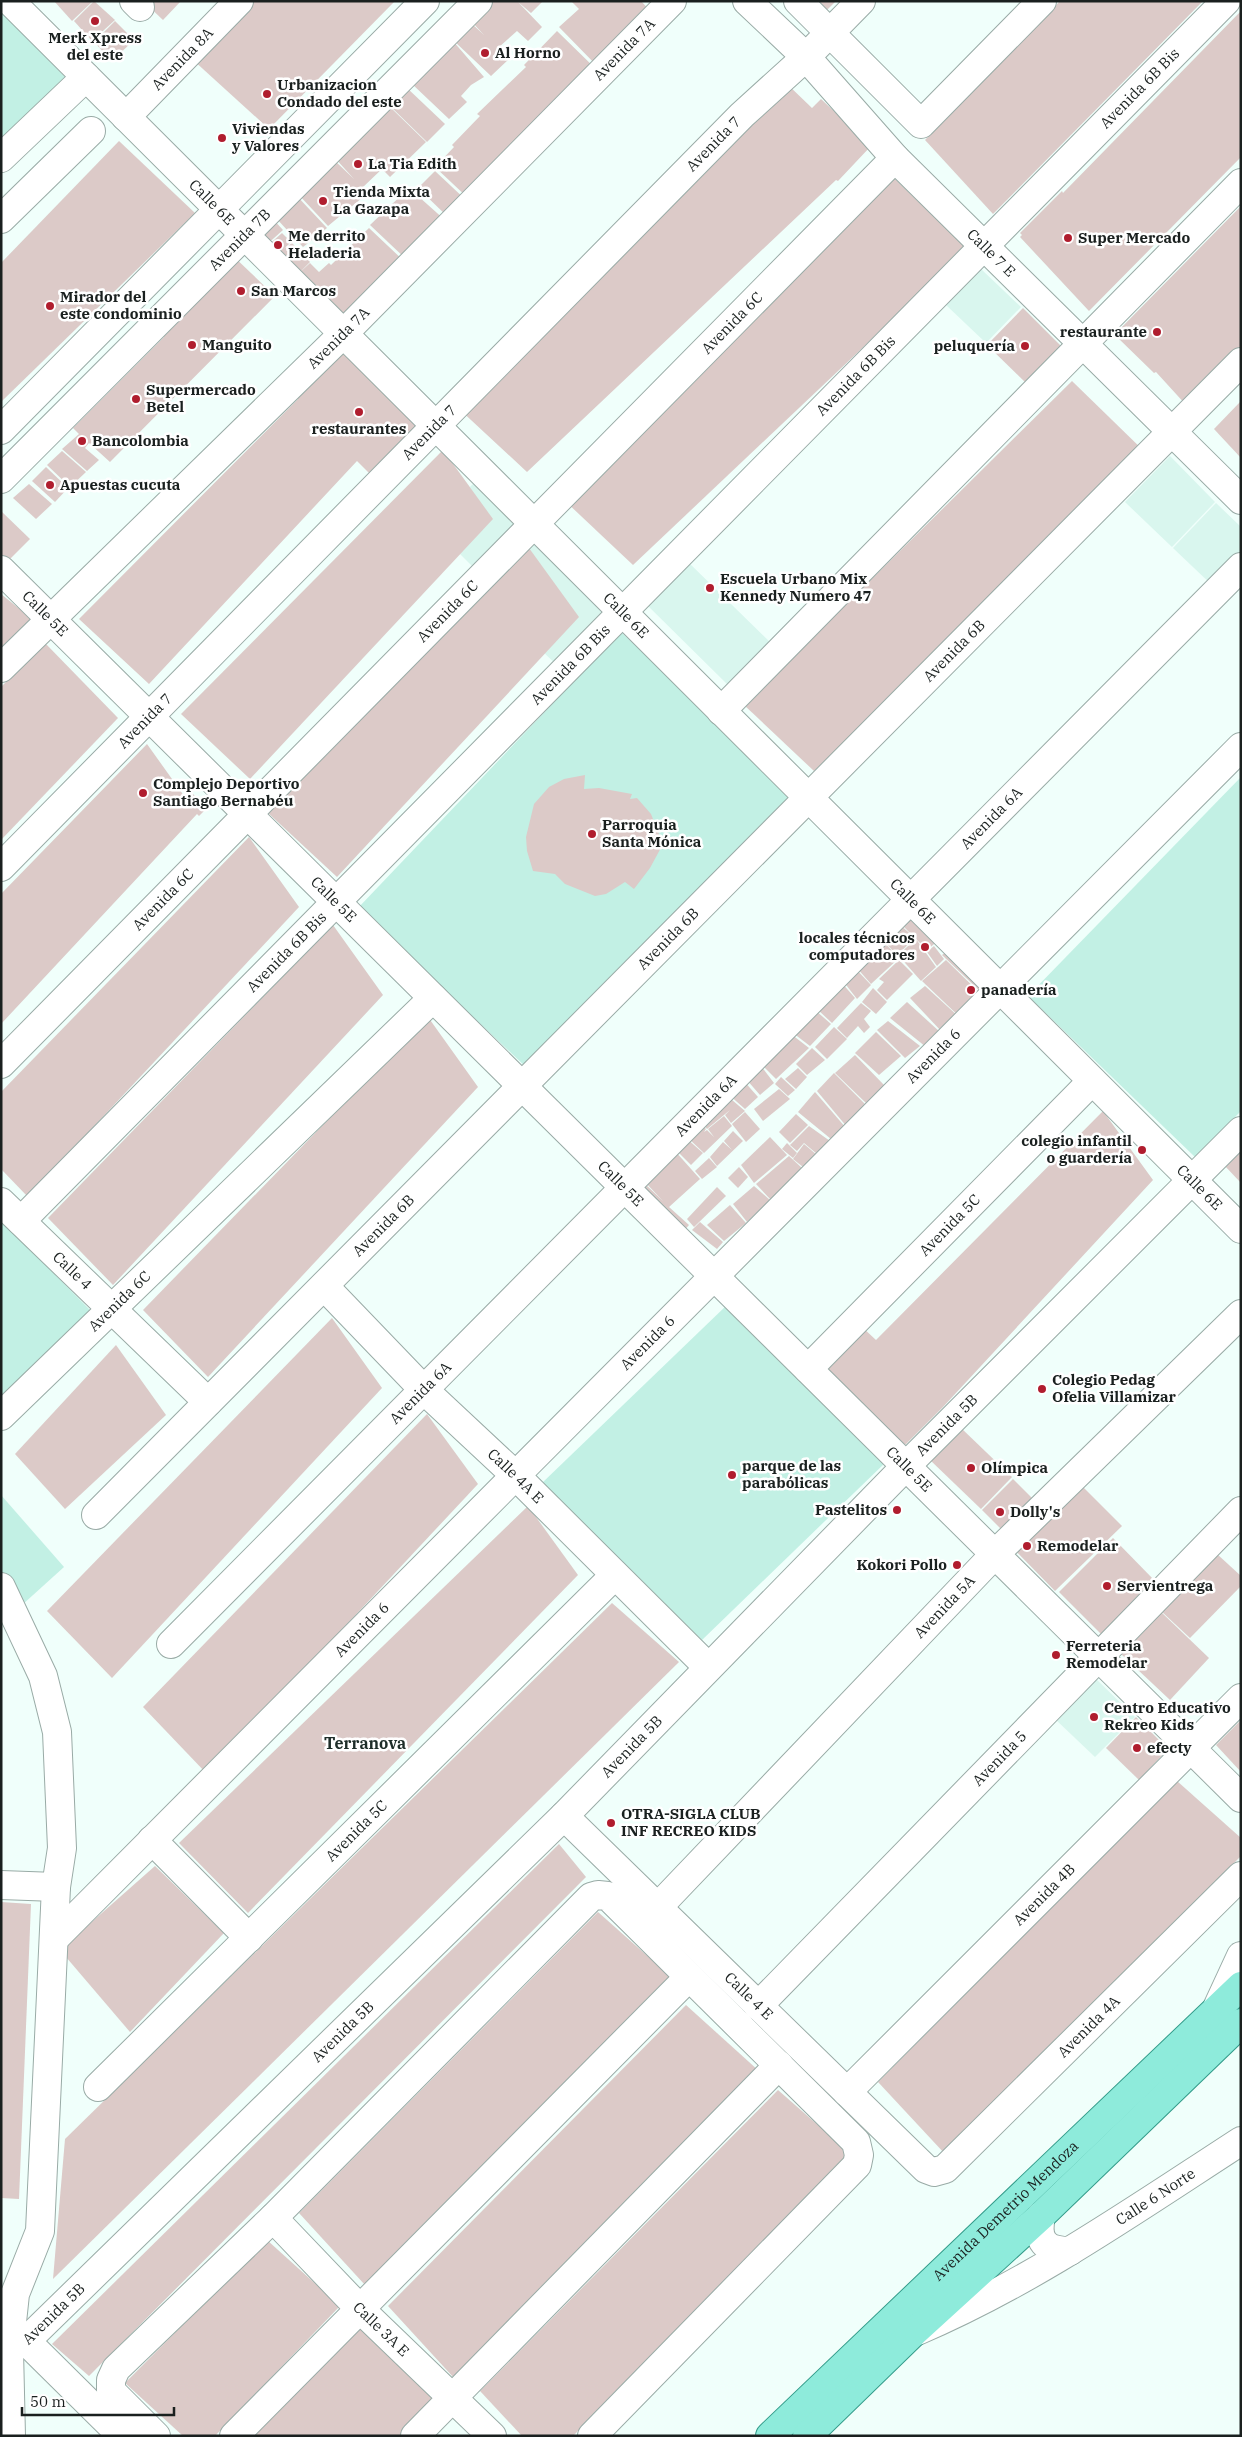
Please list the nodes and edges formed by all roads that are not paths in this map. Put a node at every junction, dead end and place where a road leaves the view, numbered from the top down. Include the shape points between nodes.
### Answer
1 (10, 1) edge
2 (239, 1) edge
3 (425, 1) edge
4 (478, 1) edge
5 (672, 1) edge
6 (747, 1) edge
7 (798, 1) edge
8 (861, 1) edge
9 (1042, 1) edge
10 (1226, 1) edge
11 (830, 32) junction
12 (806, 57) junction
13 (86, 77) junction
14 (126, 117) junction
15 (91, 131) dead end
16 (1, 158) edge
17 (895, 158) junction
18 (1241, 183) edge
19 (218, 209) junction
20 (1, 219) edge
21 (244, 235) junction
22 (984, 246) junction
23 (343, 334) junction
24 (1082, 344) junction
25 (1241, 362) edge
26 (52, 379) junction
27 (78, 402) junction
28 (436, 427) junction
29 (1, 430) edge
30 (1171, 432) junction
31 (1, 479) edge
32 (1241, 500) edge
33 (534, 524) junction
34 (1241, 568) edge
35 (1, 570) edge
36 (622, 612) junction
37 (50, 619) junction
38 (1, 668) edge
39 (721, 710) junction
40 (149, 717) junction
41 (1241, 747) edge
42 (808, 798) junction
43 (248, 814) junction
44 (1, 867) edge
45 (911, 900) junction
46 (336, 902) junction
47 (1000, 989) junction
48 (433, 998) junction
49 (1, 1064) edge
50 (1092, 1081) junction
51 (522, 1086) junction
52 (1241, 1131) edge
53 (1192, 1180) junction
54 (624, 1188) junction
55 (1, 1202) edge
56 (21, 1221) junction
57 (1241, 1229) edge
58 (714, 1276) junction
59 (324, 1286) junction
60 (112, 1309) junction
61 (1241, 1314) edge
62 (808, 1369) junction
63 (424, 1390) junction
64 (208, 1402) junction
65 (1, 1416) edge
66 (906, 1466) junction
67 (516, 1475) junction
68 (1241, 1511) edge
69 (96, 1516) dead end
70 (995, 1554) junction
71 (615, 1575) junction
72 (1, 1587) edge
73 (171, 1644) dead end
74 (1099, 1657) junction
75 (708, 1667) junction
76 (1241, 1698) edge
77 (1190, 1748) junction
78 (1241, 1798) edge
79 (564, 1816) junction
80 (152, 1840) junction
81 (1241, 1876) edge
82 (1, 1885) edge
83 (56, 1887) junction
84 (658, 1907) junction
85 (55, 1938) junction
86 (249, 1938) junction
87 (1241, 1956) edge
88 (689, 1977) junction
89 (1241, 1986) edge
90 (758, 2006) junction
91 (1216, 2010) junction
92 (1241, 2023) edge
93 (779, 2065) junction
94 (98, 2087) dead end
95 (847, 2092) junction
96 (1241, 2141) edge
97 (934, 2172) joint
98 (1041, 2216) junction
99 (273, 2218) junction
100 (1070, 2251) junction
101 (361, 2310) junction
102 (914, 2332) junction
103 (18, 2346) junction
104 (454, 2398) junction
105 (11, 2436) edge
106 (122, 2436) edge
107 (156, 2436) edge
108 (234, 2436) edge
109 (415, 2436) edge
110 (492, 2436) edge
111 (592, 2436) edge
112 (770, 2436) edge
113 (807, 2436) edge

1 - 13 street, Calle 6E
2 - 14 street, Avenida 8A
3 - 19 street
4 - 21 street, Avenida 7B
5 - 23 street, Avenida 7A
6 - 12 street, Calle 7 E
7 - 11 street
8 - 11 street, Avenida 7
9 - 11 street via 921,124
10 - 22 street, Avenida 6B Bis
11 - 12 street, Avenida 7
12 - 17 street, Calle 7 E
12 - 28 street, Avenida 7 via 742,115
13 - 14 street, Calle 6E
13 - 16 street
14 - 19 street, Calle 6E
15 - 20 street
17 - 22 street, Calle 7 E
17 - 33 street, Avenida 6C
18 - 24 street
19 - 21 street, Calle 6E
19 - 26 street
21 - 23 street, Calle 6E
21 - 27 street, Avenida 7B
22 - 24 street, Calle 7 E
22 - 36 street, Avenida 6B Bis
23 - 28 street, Calle 6E
23 - 37 street, Avenida 7A
24 - 30 street, Calle 7 E
24 - 39 street
25 - 30 street, Avenida 6B
26 - 27 street
26 - 29 street
27 - 31 street, Avenida 7B
28 - 33 street, Calle 6E
28 - 40 street, Avenida 7
30 - 32 street, Calle 7 E
30 - 42 street, Avenida 6B
33 - 36 street, Calle 6E
33 - 43 street, Avenida 6C
34 - 45 street, Avenida 6A
35 - 37 street, Calle 5E
36 - 39 street, Calle 6E
36 - 46 street, Avenida 6B Bis
37 - 38 street, Avenida 7A
37 - 40 street, Calle 5E
39 - 42 street, Calle 6E
40 - 43 street, Calle 5E
40 - 44 street, Avenida 7
41 - 47 street, Avenida 6
42 - 45 street, Calle 6E
42 - 51 street, Avenida 6B
43 - 46 street, Calle 5E
43 - 49 street, Avenida 6C
45 - 47 street, Calle 6E
45 - 54 street, Avenida 6A
46 - 48 street, Calle 5E
46 - 56 street, Avenida 6B Bis
47 - 50 street, Calle 6E
47 - 58 street, Avenida 6
48 - 51 street, Calle 5E
48 - 60 street, Avenida 6C
50 - 53 street, Calle 6E
50 - 62 street, Avenida 5C
51 - 54 street, Calle 5E
51 - 59 street, Avenida 6B
52 - 53 street, Avenida 5B
53 - 57 street, Calle 6E
53 - 66 street, Avenida 5B
54 - 58 street, Calle 5E
54 - 63 street, Avenida 6A
55 - 56 street, Calle 4
56 - 60 street, Calle 4
58 - 62 street, Calle 5E
58 - 67 street, Avenida 6
59 - 63 street, Calle 4A E
59 - 64 street, Avenida 6B
60 - 64 street, Calle 4
60 - 65 street, Avenida 6C
61 - 70 street, Avenida 5A
62 - 66 street, Calle 5E
63 - 67 street, Calle 4A E
63 - 73 street, Avenida 6A
64 - 69 street, Avenida 6B
66 - 70 street, Calle 5E
66 - 75 street, Avenida 5B
67 - 71 street, Calle 4A E
67 - 80 street, Avenida 6
68 - 74 street, Avenida 5
70 - 74 street, Calle 5E
70 - 84 street, Avenida 5A
71 - 75 street, Calle 4A E
71 - 86 street, Avenida 5C
72 - 83 street via 43,1676 56,1732 62,1848
74 - 77 street, Calle 5E
74 - 90 street, Avenida 5
75 - 79 street, Avenida 5B
76 - 77 street, Avenida 4B
77 - 78 street, Calle 5E
77 - 95 street, Avenida 4B
79 - 84 street, Calle 4 E
79 - 103 street, Avenida 5B
80 - 85 street, Avenida 6
80 - 86 street
81 - 97 street, Avenida 4A via 945,2169
82 - 83 street
83 - 85 street
84 - 90 street, Calle 4 E
85 - 103 street via 40,2231 15,2294
86 - 94 street, Avenida 5C
87 - 91 street
88 - 93 street
88 - 99 street via 608,1896 598,1894 591,1897
88 - 101 street
89 - 91 main road, Avenida Demetrio Mendoza
90 - 95 street, Calle 4 E
91 - 112 main road, Avenida Demetrio Mendoza
92 - 98 main road, Avenida Demetrio Mendoza
93 - 104 street
93 - 111 street via 856,2142 857,2165
95 - 97 street, Calle 4 E via 926,2169
96 - 100 street, Calle 6 Norte
98 - 100 street via 1038,2230 1044,2243 1056,2251
98 - 102 main road, Avenida Demetrio Mendoza
99 - 101 street, Calle 3A E
99 - 107 street via 116,2370 111,2380 111,2391
100 - 102 street, Calle 6 Norte via 960,2313
101 - 104 street, Calle 3A E
101 - 108 street
102 - 113 main road, Avenida Demetrio Mendoza
103 - 105 street
103 - 106 street
104 - 109 street
104 - 110 street, Calle 3A E

